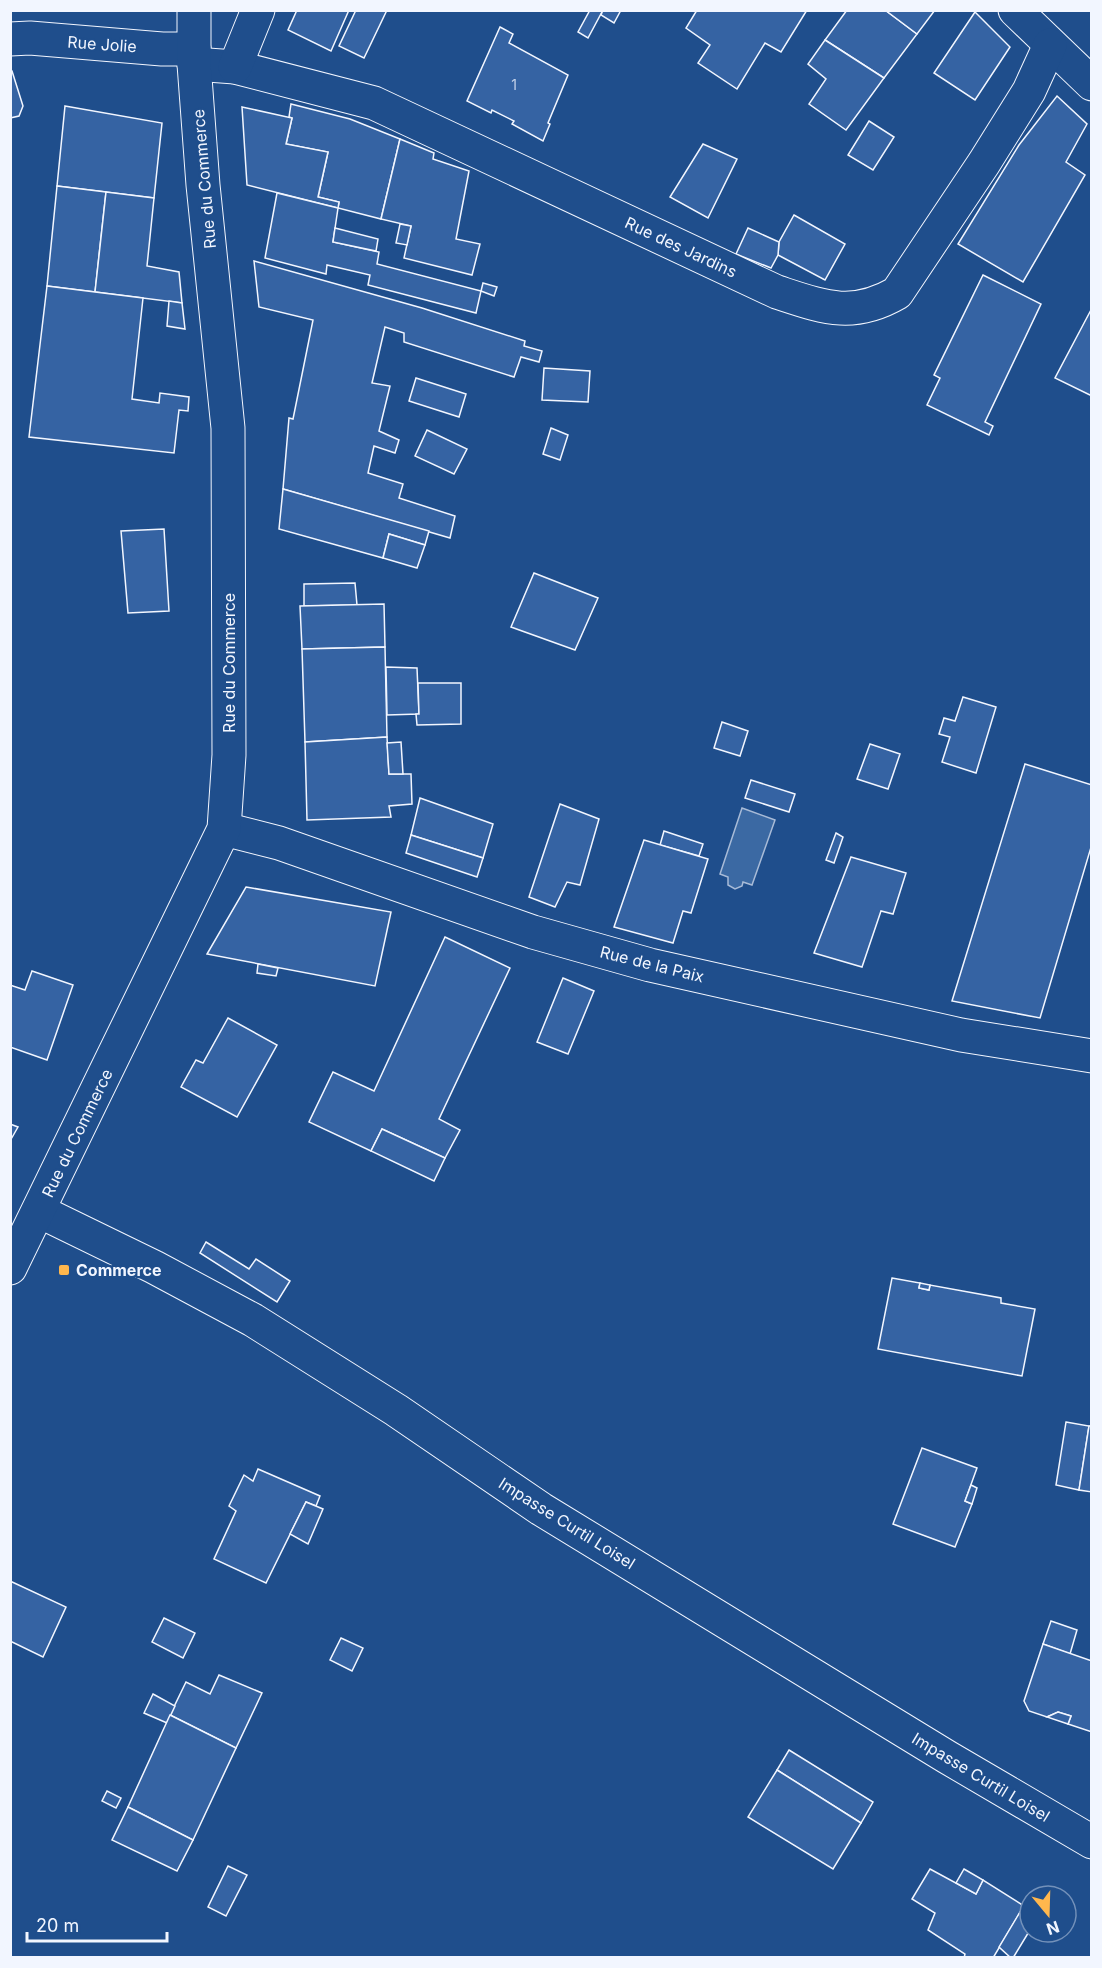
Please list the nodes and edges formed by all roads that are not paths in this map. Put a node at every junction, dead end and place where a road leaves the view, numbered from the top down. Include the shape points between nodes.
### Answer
1 (194, 10) edge
2 (258, 10) edge
3 (1032, 14) edge
4 (10, 39) edge
5 (1050, 45) junction
6 (194, 56) junction
7 (235, 67) junction
8 (1092, 84) edge
9 (224, 829) junction
10 (1092, 1056) edge
11 (39, 1211) junction
12 (10, 1268) edge
13 (1092, 1842) edge

1 - 6 street, Rue du Commerce
2 - 7 street
3 - 5 street
4 - 6 street, Rue Jolie via 162,49
5 - 7 street, Rue des Jardins via 1029,91 984,164 897,293 856,309 825,308 777,292 374,103
5 - 8 street
6 - 7 street, Rue des Jardins
6 - 9 street, Rue du Commerce via 228,428 229,755
9 - 10 street, Rue de la Paix via 279,843 533,932 650,964 961,1035
9 - 11 street, Rue du Commerce
11 - 12 street, Rue du Commerce
11 - 13 street, Impasse Curtil Loisel via 154,1266 252,1320 396,1410 541,1509

